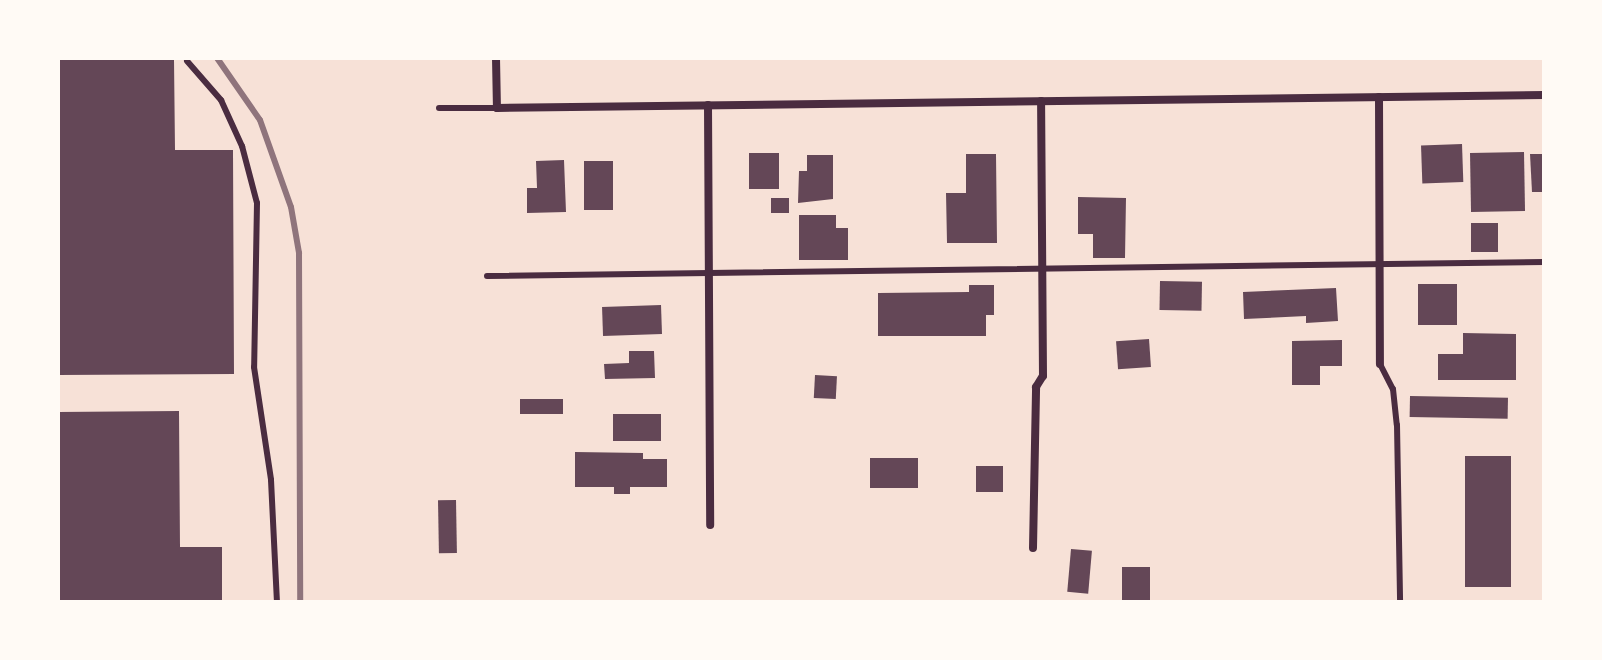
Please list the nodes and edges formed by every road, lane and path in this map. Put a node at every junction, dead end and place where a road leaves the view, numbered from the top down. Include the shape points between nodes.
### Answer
1 (496, 58) edge
2 (187, 61) dead end
3 (1544, 95) edge
4 (1379, 97) junction
5 (1041, 101) junction
6 (708, 105) junction
7 (439, 108) dead end
8 (497, 108) junction
9 (1544, 262) edge
10 (1379, 264) junction
11 (1042, 268) junction
12 (708, 273) junction
13 (487, 276) dead end
14 (1380, 364) joint
15 (710, 525) dead end
16 (1033, 548) dead end
17 (277, 602) edge
18 (1400, 602) edge

1 - 8 street
2 - 17 lane via 221,100 242,146 257,203 254,367 271,480
3 - 4 street
4 - 5 street
4 - 10 street
5 - 6 street
5 - 11 street
6 - 8 street
6 - 12 street
7 - 8 lane
9 - 10 lane
10 - 11 lane
10 - 14 street
11 - 12 lane
11 - 16 street via 1043,376 1036,387
12 - 13 lane
12 - 15 street
14 - 18 lane via 1393,389 1397,425

